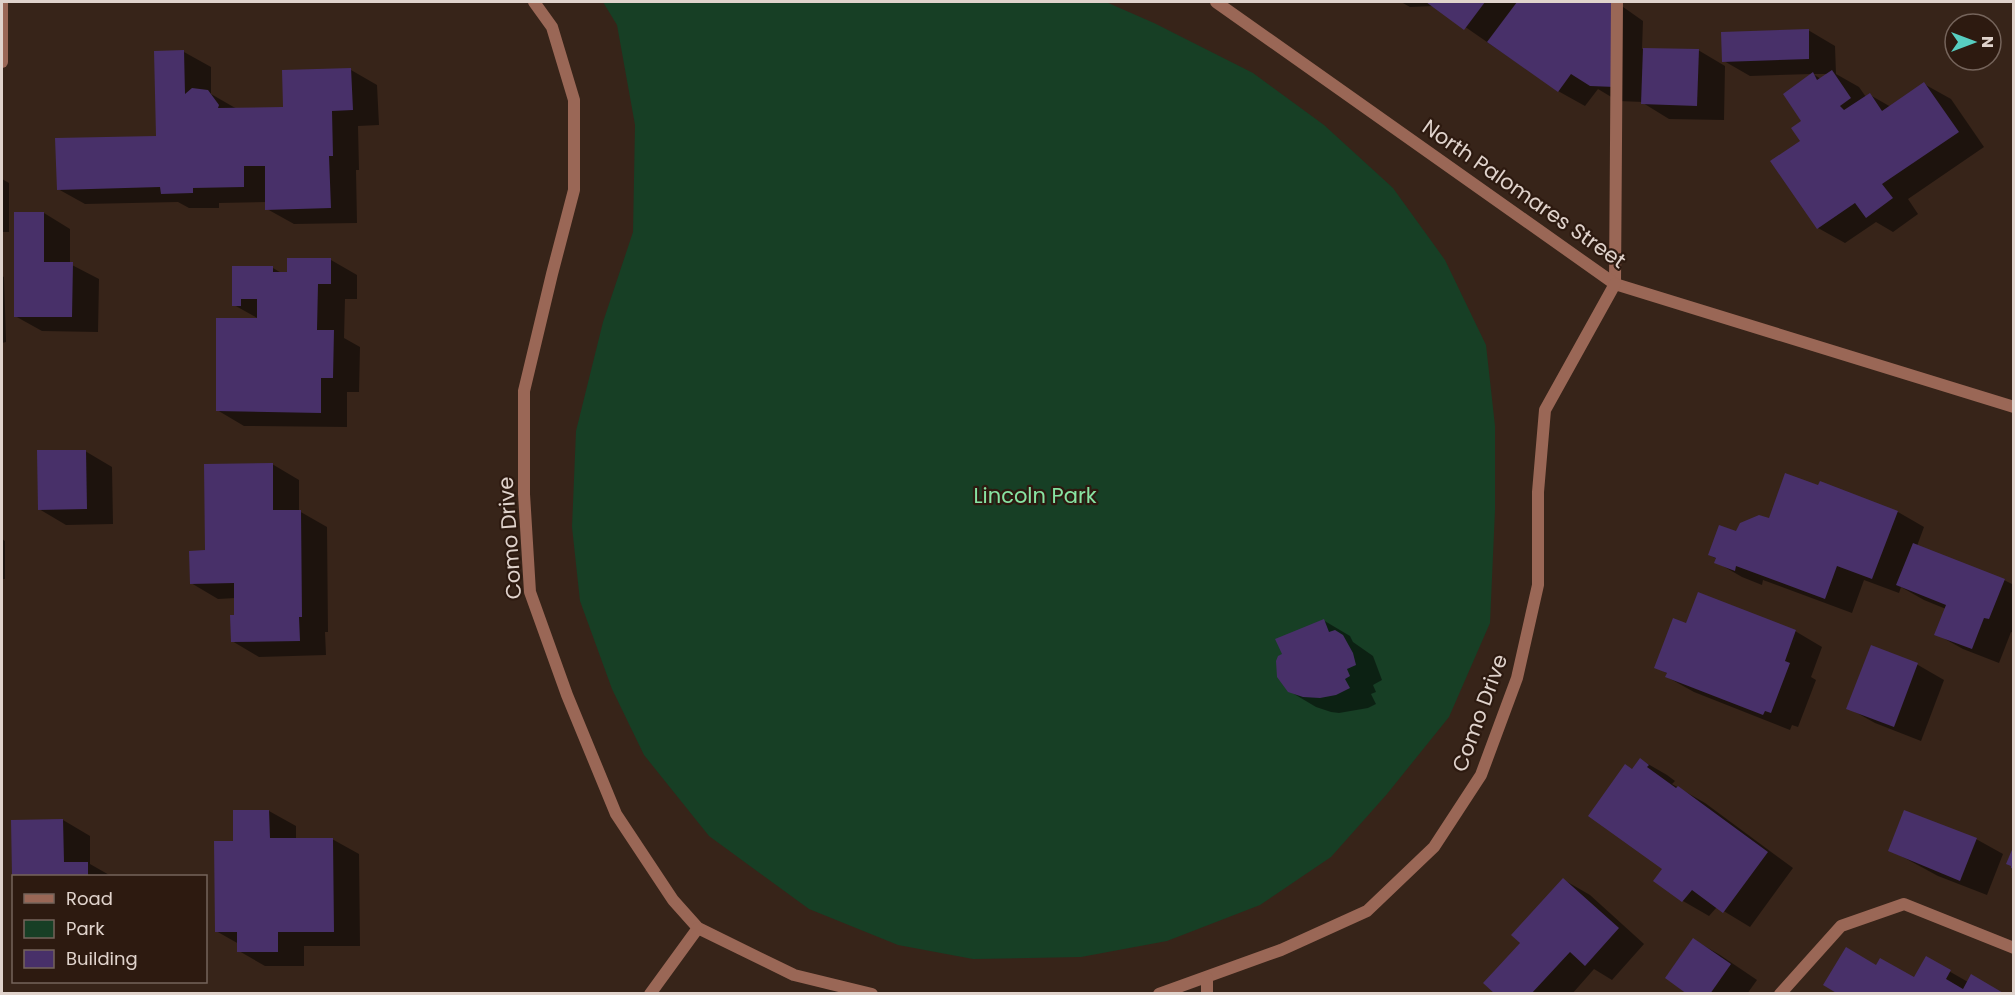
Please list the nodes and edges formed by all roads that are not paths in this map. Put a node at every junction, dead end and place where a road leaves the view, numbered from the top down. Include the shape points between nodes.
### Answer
1 (2, 2) edge
2 (534, 2) edge
3 (1216, 2) edge
4 (1617, 2) edge
5 (2, 62) edge
6 (1615, 284) junction
7 (2013, 407) edge
8 (698, 928) junction
9 (2013, 948) edge
10 (1207, 978) junction
11 (650, 993) edge
12 (872, 993) edge
13 (1159, 993) edge
14 (1207, 993) edge
15 (1780, 993) edge

1 - 5 street
2 - 8 street, Como Drive via 552,27 574,100 574,190 524,391 524,494 530,592 616,814 673,900
3 - 6 street, North Palomares Street
4 - 6 street
6 - 7 street, North Palomares Street
6 - 10 street, Como Drive via 1545,410 1538,492 1538,585 1517,678 1481,775 1434,847 1367,911
8 - 11 street
8 - 12 street, Como Drive via 794,975
9 - 15 street via 1904,904 1842,926
10 - 13 street, Como Drive
10 - 14 street

